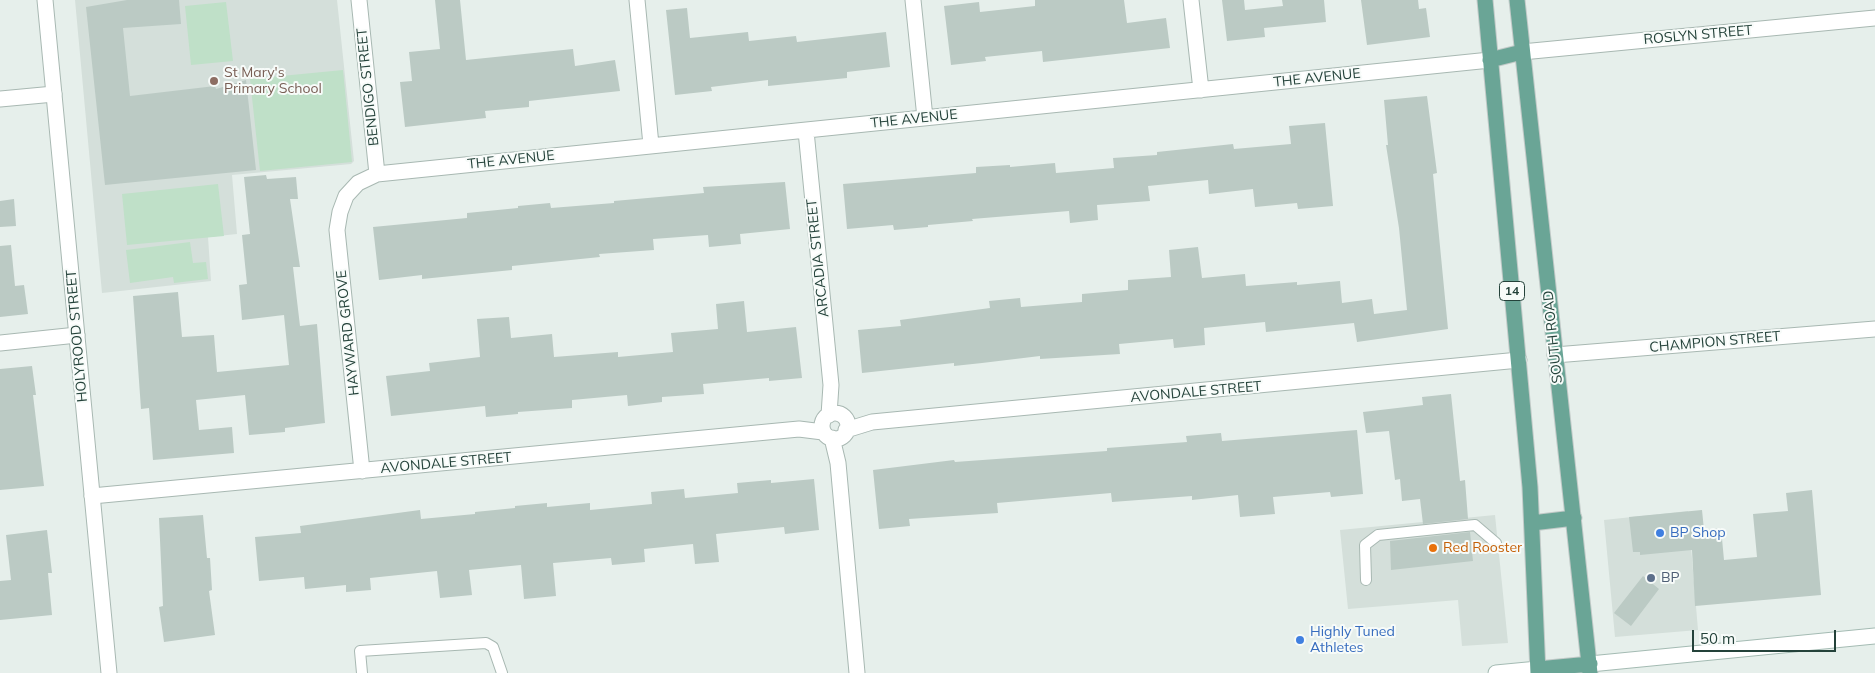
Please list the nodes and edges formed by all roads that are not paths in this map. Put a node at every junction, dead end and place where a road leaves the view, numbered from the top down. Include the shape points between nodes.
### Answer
1 (45, 0) edge
2 (360, 0) edge
3 (637, 0) edge
4 (913, 0) edge
5 (1191, 0) edge
6 (1484, 0) edge
7 (1517, 0) edge
8 (1875, 18) edge
9 (1522, 52) junction
10 (1490, 60) junction
11 (1201, 90) junction
12 (54, 94) junction
13 (0, 99) edge
14 (926, 118) junction
15 (806, 131) junction
16 (652, 145) junction
17 (377, 174) junction
18 (346, 196) joint
19 (1875, 328) edge
20 (77, 335) junction
21 (0, 343) edge
22 (1555, 355) junction
23 (1519, 360) junction
24 (835, 426) junction
25 (362, 471) junction
26 (92, 496) junction
27 (1574, 518) junction
28 (1532, 523) junction
29 (1496, 543) dead end
30 (1366, 580) dead end
31 (1875, 636) edge
32 (1590, 669) edge
33 (1538, 671) edge
34 (109, 673) edge
35 (362, 673) edge
36 (502, 673) edge
37 (858, 673) edge
38 (1496, 673) edge

1 - 12 street, HOLYROOD STREET
2 - 17 street, BENDIGO STREET
3 - 16 street
4 - 14 street
5 - 11 street
6 - 10 main road, 14
7 - 9 main road, SOUTH ROAD
8 - 9 street, ROSLYN STREET
9 - 10 main road
9 - 22 main road, SOUTH ROAD
10 - 11 street, THE AVENUE
10 - 23 main road, 14
11 - 14 street, THE AVENUE
12 - 13 street
12 - 20 street, HOLYROOD STREET
14 - 15 street, THE AVENUE
15 - 16 street, THE AVENUE
15 - 24 street, ARCADIA STREET
16 - 17 street, THE AVENUE
17 - 18 street, THE AVENUE via 358,182
18 - 25 street, HAYWARD GROVE via 337,230
19 - 22 street, CHAMPION STREET
20 - 21 street
20 - 26 street, HOLYROOD STREET
22 - 27 main road, SOUTH ROAD
23 - 24 street, AVONDALE STREET
23 - 28 main road, 14
24 - 25 street, AVONDALE STREET
24 - 37 street, ARCADIA STREET
25 - 26 street, AVONDALE STREET
26 - 34 street, HOLYROOD STREET
27 - 28 main road
27 - 32 main road, SOUTH ROAD
28 - 33 main road, 14
29 - 30 lane via 1475,525 1378,535 1365,544
31 - 32 street
32 - 33 main road
33 - 38 street
35 - 36 lane via 360,651 486,643 493,648

